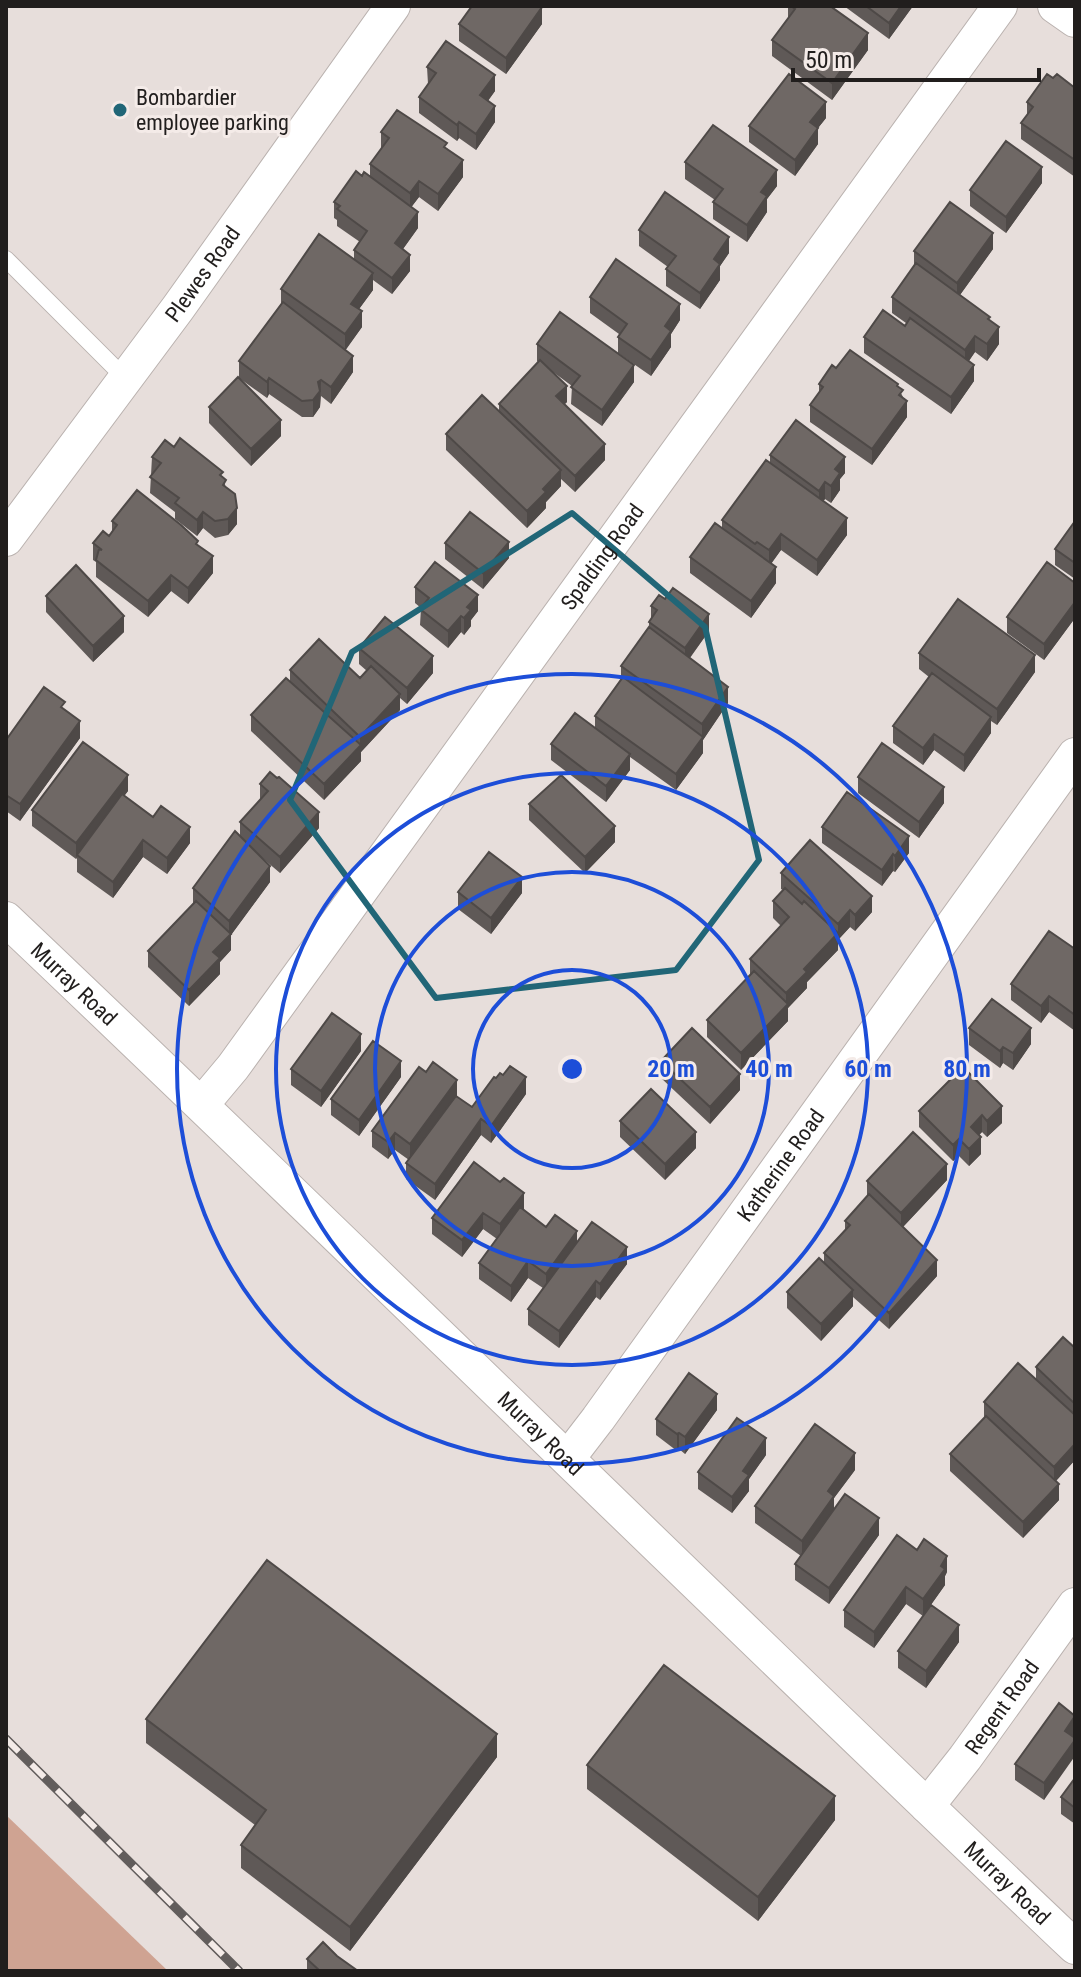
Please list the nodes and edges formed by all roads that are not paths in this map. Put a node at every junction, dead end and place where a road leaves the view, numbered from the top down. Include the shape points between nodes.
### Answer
1 (393, 6) edge
2 (1000, 6) edge
3 (1055, 6) edge
4 (1075, 20) edge
5 (6, 259) edge
6 (125, 378) junction
7 (6, 539) edge
8 (1075, 755) edge
9 (6, 919) edge
10 (202, 1104) junction
11 (568, 1458) junction
12 (1075, 1605) edge
13 (927, 1806) junction
14 (1075, 1947) edge

1 - 6 street, Plewes Road
2 - 10 street, Spalding Road
3 - 4 street
5 - 6 lane
6 - 7 street, Plewes Road
8 - 11 street, Katherine Road
9 - 10 street, Murray Road
10 - 11 street, Murray Road
11 - 13 street, Murray Road
12 - 13 street, Regent Road
13 - 14 street, Murray Road

